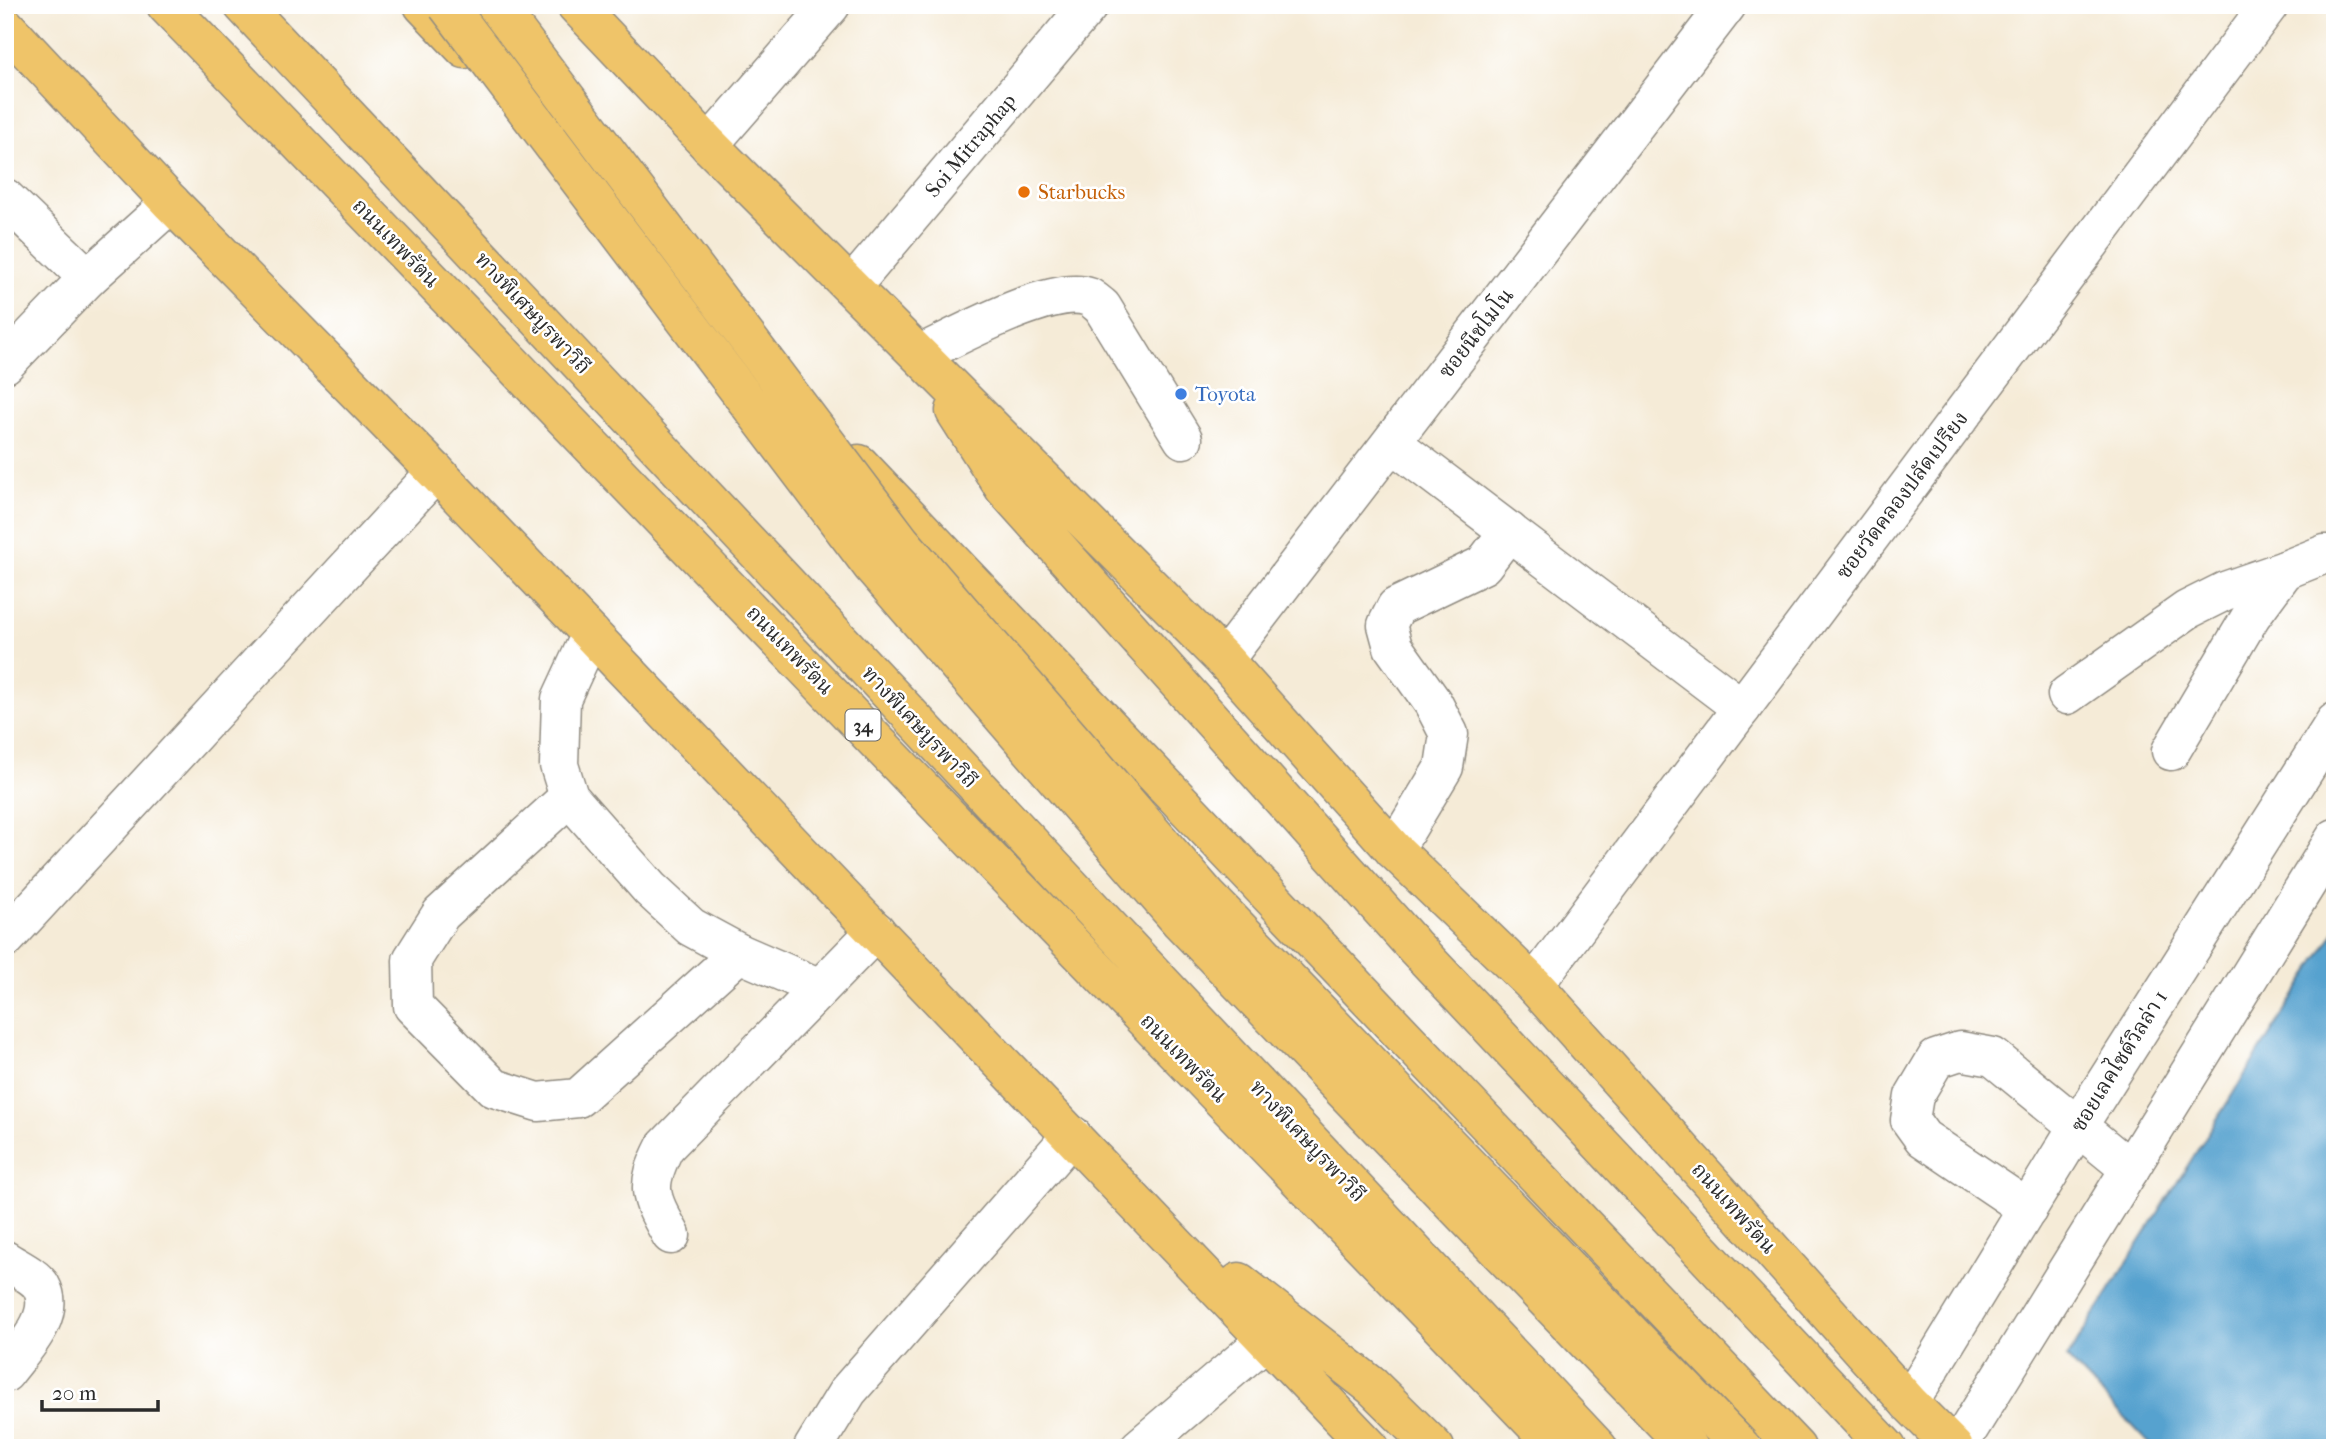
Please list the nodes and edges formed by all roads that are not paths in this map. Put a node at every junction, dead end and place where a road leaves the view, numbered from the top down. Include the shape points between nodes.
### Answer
1 (166, 5) edge
2 (243, 5) edge
3 (424, 5) edge
4 (447, 5) edge
5 (496, 5) edge
6 (576, 5) edge
7 (831, 5) edge
8 (1089, 5) edge
9 (1727, 5) edge
10 (2269, 5) edge
11 (5, 26) edge
12 (709, 145) junction
13 (5, 198) edge
14 (171, 203) junction
15 (88, 278) junction
16 (852, 286) junction
17 (919, 352) junction
18 (5, 364) edge
19 (1183, 439) dead end
20 (1392, 443) junction
21 (436, 472) junction
22 (1509, 531) junction
23 (2335, 554) edge
24 (2285, 570) junction
25 (592, 634) junction
26 (1224, 660) junction
27 (2067, 695) dead end
28 (1742, 708) junction
29 (2335, 722) edge
30 (2171, 751) dead end
31 (569, 797) junction
32 (2335, 838) edge
33 (1394, 850) junction
34 (876, 931) junction
35 (5, 939) edge
36 (738, 953) junction
37 (1534, 985) junction
38 (820, 988) junction
39 (2078, 1126) junction
40 (1072, 1135) junction
41 (2130, 1169) junction
42 (1138, 1203) junction
43 (2028, 1209) junction
44 (671, 1235) dead end
45 (5, 1259) edge
46 (1267, 1339) junction
47 (5, 1373) edge
48 (1909, 1403) junction
49 (813, 1448) edge
50 (1139, 1448) edge
51 (1370, 1448) edge
52 (1435, 1448) edge
53 (1558, 1448) edge
54 (1598, 1448) edge
55 (1689, 1448) edge
56 (1742, 1448) edge
57 (1796, 1448) edge
58 (1888, 1448) edge
59 (1956, 1448) edge

1 - 53 main road, ถนนเทพรัตน / 34
2 - 54 main road, ทางพิเศษบูรพาวิถี
3 - 57 main road
4 - 55 main road, bridge via 872,566 1180,921
5 - 56 main road, bridge via 901,542 1208,896
6 - 12 main road, ถนนเทพรัตน
7 - 12 street
8 - 16 street, Soi Mitraphap
9 - 20 street, ซอยนีชโมโน
10 - 28 street, ซอยวัดคลองปลัดเปรียง
11 - 14 main road
12 - 16 main road, ถนนเทพรัตน
13 - 15 street
14 - 15 street
14 - 21 main road
15 - 18 street
16 - 17 main road, ถนนเทพรัตน
17 - 19 street via 1032,303 1070,295 1089,297 1102,307
17 - 26 main road, ถนนเทพรัตน
17 - 58 main road via 1004,488 1413,945
20 - 22 street
20 - 26 street, ซอยนีชโมโน
21 - 25 main road
21 - 35 street
22 - 28 street
22 - 33 street via 1483,565 1396,607 1387,625 1393,646 1449,734 1444,767
23 - 24 street
24 - 27 street via 2186,610
24 - 30 street via 2251,616
25 - 31 street via 561,699 559,765
25 - 34 main road
26 - 33 main road, ถนนเทพรัตน
28 - 37 street, ซอยวัดคลองปลัดเปรียง
29 - 39 street, ซอยเลคไซด์วิลล่า 1
31 - 36 street via 650,889 691,927
31 - 36 street via 441,914 412,960 413,1006 494,1088 538,1102 578,1098
32 - 41 street
33 - 37 main road, ถนนเทพรัตน
34 - 38 street
34 - 40 main road
36 - 38 street
37 - 48 main road, ถนนเทพรัตน
38 - 44 street via 665,1147 652,1173 652,1201
39 - 41 street
39 - 43 street, ซอยเลคไซด์วิลล่า 1
39 - 43 street via 1993,1057 1960,1051 1936,1059 1914,1096 1910,1120 1923,1138
40 - 42 main road
40 - 49 street via 848,1391
41 - 59 street
42 - 46 main road
42 - 52 main road via 1373,1386
43 - 48 street, ซอยเลคไซด์วิลล่า 1
45 - 47 street via 40,1285 45,1304 38,1327
46 - 50 street
46 - 51 main road
48 - 59 main road, ถนนเทพรัตน

